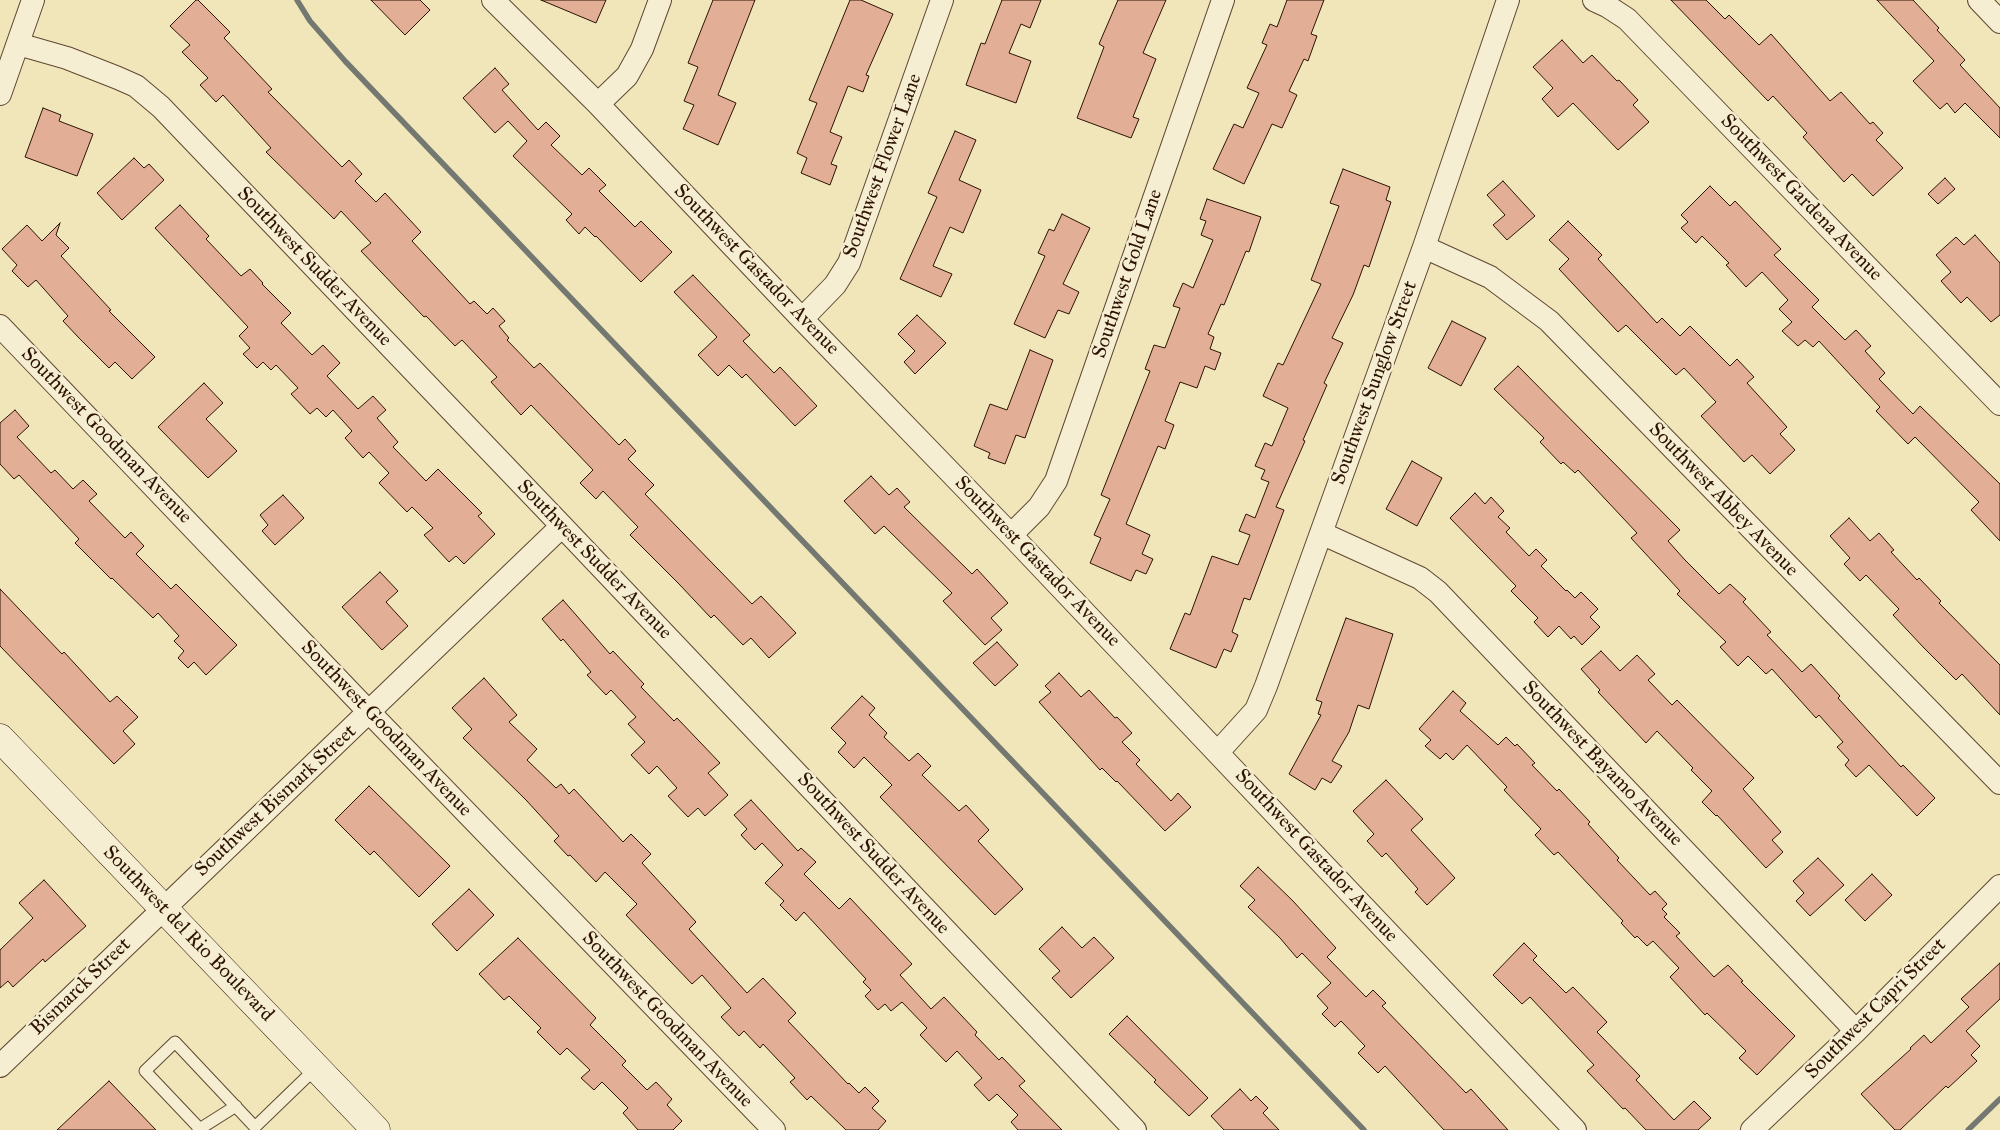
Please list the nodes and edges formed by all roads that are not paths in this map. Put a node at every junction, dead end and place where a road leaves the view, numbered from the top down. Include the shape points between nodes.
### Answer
1 (32, 0) edge
2 (493, 0) edge
3 (660, 0) edge
4 (942, 0) edge
5 (1223, 0) edge
6 (1508, 0) edge
7 (1594, 0) edge
8 (1979, 0) edge
9 (2000, 22) edge
10 (18, 44) junction
11 (0, 94) edge
12 (598, 104) junction
13 (1424, 248) junction
14 (802, 319) junction
15 (0, 326) edge
16 (2000, 404) edge
17 (562, 526) junction
18 (1321, 533) junction
19 (1011, 535) junction
20 (370, 712) junction
21 (0, 738) edge
22 (1218, 752) junction
23 (2000, 783) edge
24 (2000, 886) edge
25 (162, 908) junction
26 (1856, 1030) junction
27 (0, 1066) edge
28 (316, 1068) junction
29 (236, 1106) junction
30 (199, 1129) edge
31 (1133, 1129) edge
32 (376, 1130) edge
33 (774, 1130) edge
34 (1575, 1130) edge
35 (1752, 1130) edge

1 - 10 street
2 - 12 street, Southwest Gastador Avenue
3 - 12 street via 642,49 626,76
4 - 14 street, Southwest Flower Lane via 849,264 835,285
5 - 19 street, Southwest Gold Lane via 1056,481 1040,507
6 - 13 street, Southwest Sunglow Street
7 - 16 street, Southwest Gardena Avenue via 1627,19
8 - 9 street
10 - 11 street
10 - 17 street, Southwest Sudder Avenue via 67,58 118,78 149,96
12 - 14 street, Southwest Gastador Avenue
13 - 18 street, Southwest Sunglow Street
13 - 23 street, Southwest Abbey Avenue via 1490,277 1548,321
14 - 19 street, Southwest Gastador Avenue
15 - 20 street, Southwest Goodman Avenue
17 - 20 street, Southwest Bismark Street
17 - 31 street, Southwest Sudder Avenue
18 - 22 street, Southwest Sunglow Street via 1259,702
18 - 26 street, Southwest Bayamo Avenue via 1420,578 1438,592
19 - 22 street, Southwest Gastador Avenue
20 - 25 street, Southwest Bismark Street
20 - 33 street, Southwest Goodman Avenue
21 - 25 street, Southwest del Rio Boulevard
22 - 34 street, Southwest Gastador Avenue
24 - 26 street, Southwest Capri Street
25 - 27 street, Bismarck Street
25 - 28 street, Southwest del Rio Boulevard
26 - 35 street, Southwest Capri Street
28 - 29 lane via 254,1127
28 - 32 street, Southwest del Rio Boulevard
29 - 30 lane
29 - 30 lane via 175,1042 145,1071

